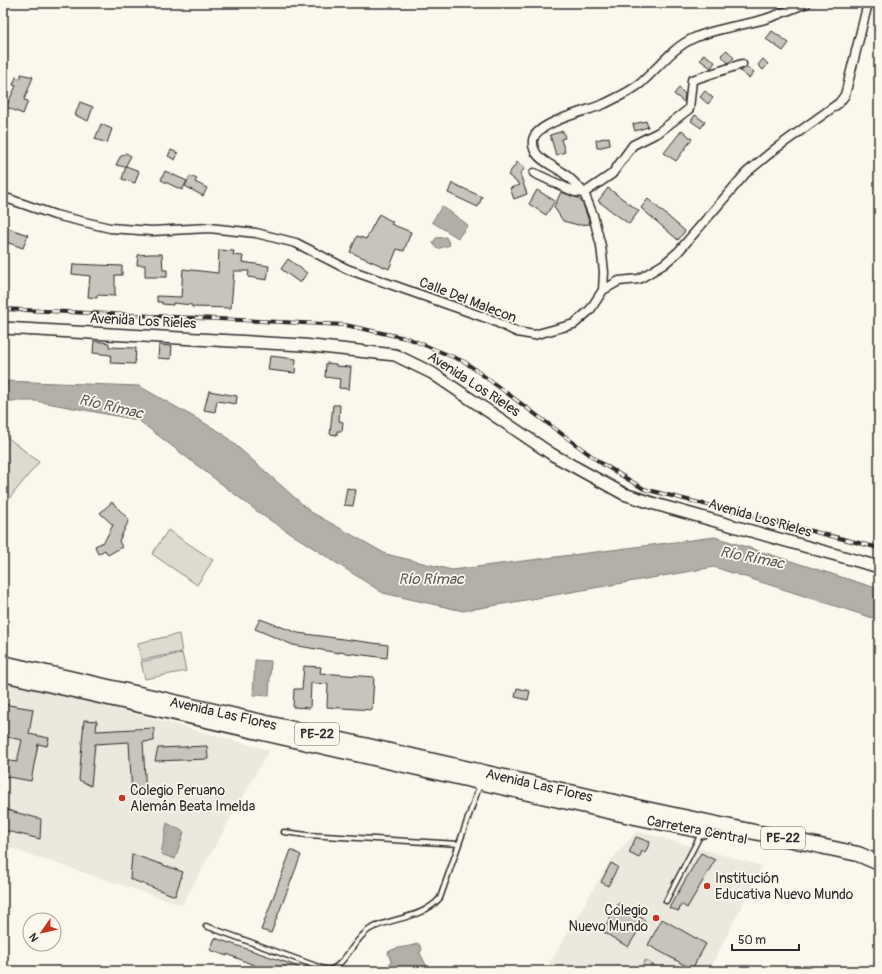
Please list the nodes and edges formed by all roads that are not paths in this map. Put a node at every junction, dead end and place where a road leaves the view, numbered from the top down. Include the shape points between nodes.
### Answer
1 (807, 3) edge
2 (868, 3) edge
3 (742, 64) dead end
4 (534, 173) dead end
5 (584, 193) junction
6 (3, 197) edge
7 (603, 290) junction
8 (3, 328) edge
9 (879, 567) edge
10 (3, 663) edge
11 (3, 674) edge
12 (280, 731) junction
13 (482, 777) junction
14 (631, 811) joint
15 (706, 827) junction
16 (284, 832) dead end
17 (459, 844) junction
18 (879, 863) edge
19 (879, 872) edge
20 (666, 901) dead end
21 (206, 926) dead end

1 - 5 street via 765,19 694,38 681,45 631,90 537,131 533,147 538,155 561,171
2 - 7 street via 845,95 839,103 774,149 746,173 678,252 664,264 639,279 619,281
3 - 5 street via 692,80 689,109 659,132 633,145 612,174
4 - 5 street
5 - 7 street via 592,211 601,246
6 - 7 street, Calle Del Malecon via 55,215 110,228 152,231 209,228 256,233 296,243 347,269 492,320 518,332 534,335 574,324 590,310
8 - 9 street, Avenida Los Rieles via 303,345 395,355 432,373 553,455 624,494
10 - 12 highway, Avenida Las Flores / PE-22
11 - 12 highway, Avenida Las Flores / PE-22
12 - 13 highway, Avenida Las Flores / PE-22
13 - 14 highway, Avenida Las Flores / PE-22
13 - 17 lane
14 - 15 highway, Carretera Central / PE-22
15 - 18 highway, Carretera Central / PE-22 via 858,854
15 - 19 highway, Carretera Central / PE-22 via 857,862
15 - 20 lane
16 - 17 lane
17 - 21 lane via 440,898 433,906 421,913 370,930 357,940 333,970

